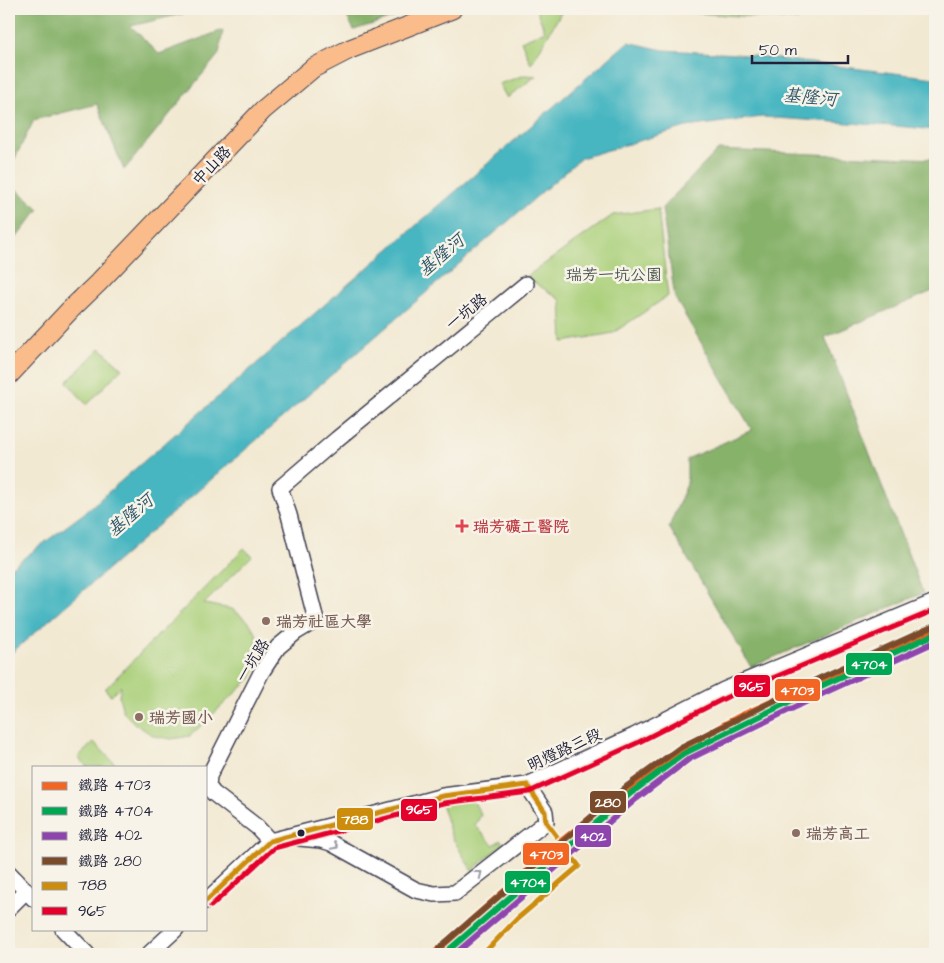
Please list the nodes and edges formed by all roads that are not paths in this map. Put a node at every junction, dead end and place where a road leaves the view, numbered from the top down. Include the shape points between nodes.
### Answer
1 (452, 9) edge
2 (526, 284) dead end
3 (9, 375) edge
4 (935, 602) edge
5 (527, 785) junction
6 (270, 841) junction
7 (9, 873) edge
8 (30, 895) edge
9 (208, 899) edge
10 (9, 908) edge
11 (64, 930) edge
12 (175, 930) edge
13 (87, 954) edge
14 (149, 954) edge

1 - 3 main road, 中山路 via 350,48 314,68 263,110
2 - 6 street, 一坑路 via 280,488 316,620 278,647 261,673 209,776 208,786
4 - 5 street, 明燈路三段 via 724,690
5 - 6 street, 明燈路三段 via 443,796
6 -> 5 street via 295,838 321,840 416,890 434,894 455,893 546,822 545,812
6 - 9 street, 明燈路三段
7 - 8 street
8 - 10 street
11 - 13 street
12 - 14 street

